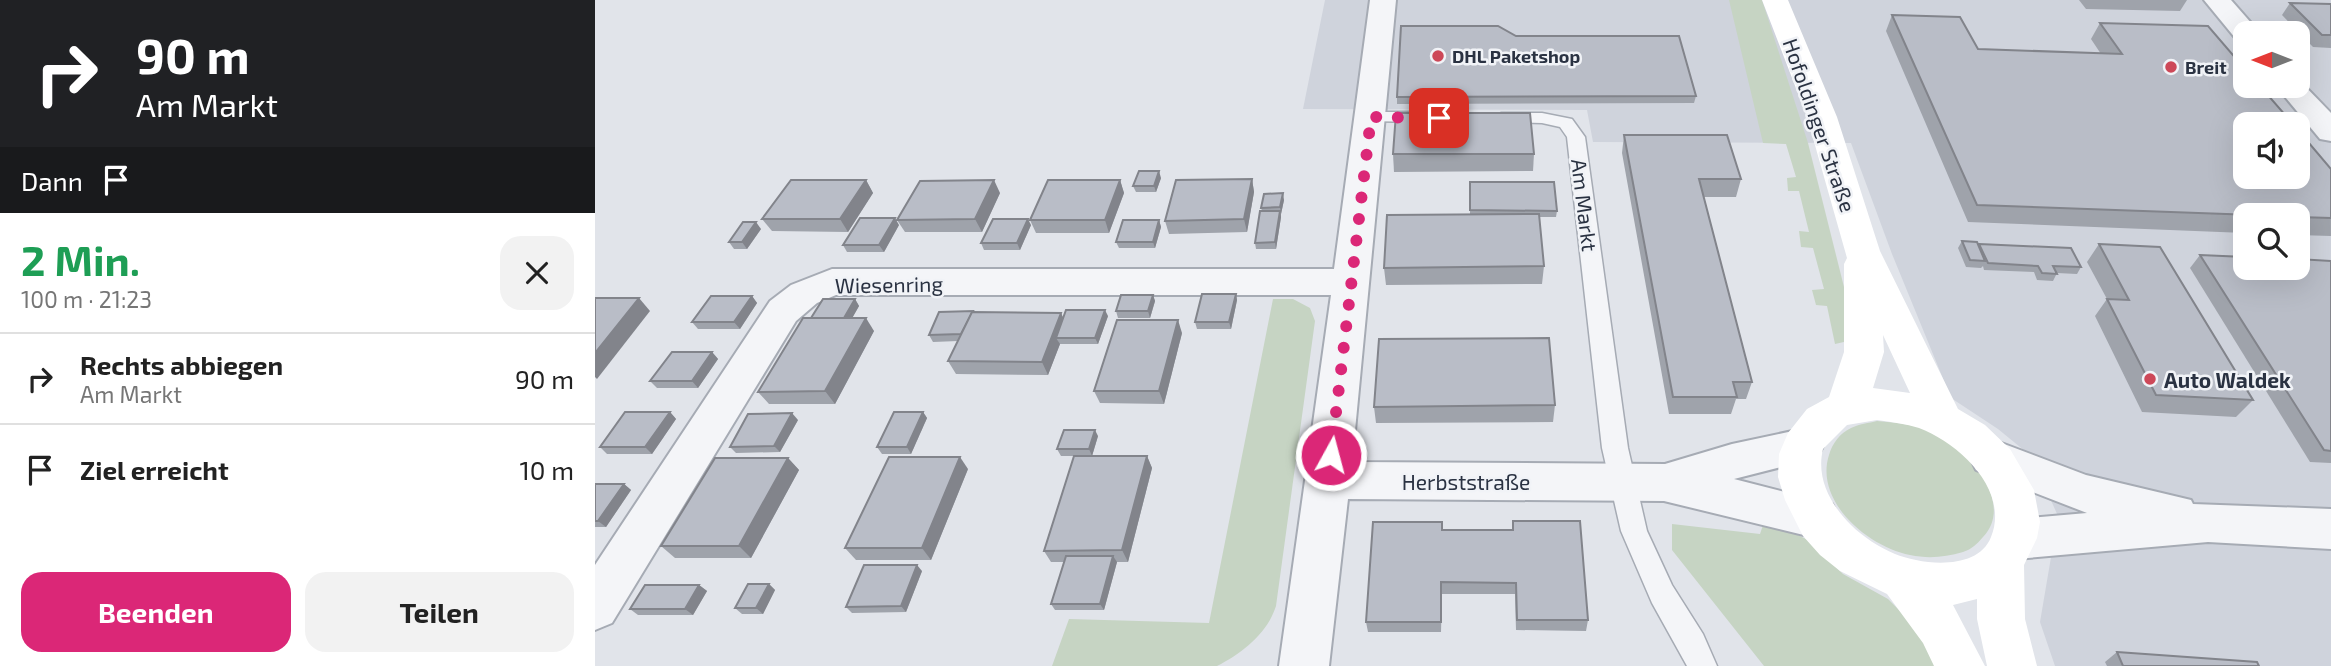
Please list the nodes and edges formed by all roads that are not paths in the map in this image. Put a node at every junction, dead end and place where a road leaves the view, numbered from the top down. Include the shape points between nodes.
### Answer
1 (1383, 0) edge
2 (1775, 0) edge
3 (2217, 0) edge
4 (2235, 21) edge
5 (2310, 100) edge
6 (1371, 117) junction
7 (1439, 118) edge
8 (1477, 118) edge
9 (2331, 132) edge
10 (1862, 251) junction
11 (1352, 282) junction
12 (1846, 408) junction
13 (1943, 420) junction
14 (1802, 446) junction
15 (1991, 457) junction
16 (1328, 480) junction
17 (1644, 482) junction
18 (1816, 518) junction
19 (2208, 522) junction
20 (2331, 529) edge
21 (2008, 551) junction
22 (1904, 579) junction
23 (595, 607) edge
24 (1304, 666) edge
25 (1702, 666) edge
26 (1960, 666) edge
27 (2012, 666) edge

1 - 6 street
2 - 10 main road, Hofoldinger Straße via 1822,117
3 - 4 street
5 - 9 street
6 - 7 lane
6 - 11 street
8 - 17 lane, Am Markt via 1566,123 1576,137 1615,448
10 - 12 main road, Hofoldinger Straße via 1864,352
10 - 13 main road, Hofoldinger Straße
11 - 16 street
11 - 23 street, Wiesenring via 832,282 804,294 783,311
12 - 13 main road via 1877,404 1910,408
12 - 14 main road via 1827,416
13 - 15 main road
14 - 17 street, Herbststraße
14 - 18 main road via 1802,490
15 - 19 street via 2084,493
15 - 21 main road via 2010,484 2019,512
16 - 17 street, Herbststraße
16 - 24 street
17 - 18 street, Herbststraße
17 - 25 lane via 1634,531
18 - 22 main road via 1858,558
19 - 20 street
19 - 21 street
21 - 22 main road via 1979,577 1951,583
21 - 27 main road via 2001,619
22 - 26 main road via 1940,627

